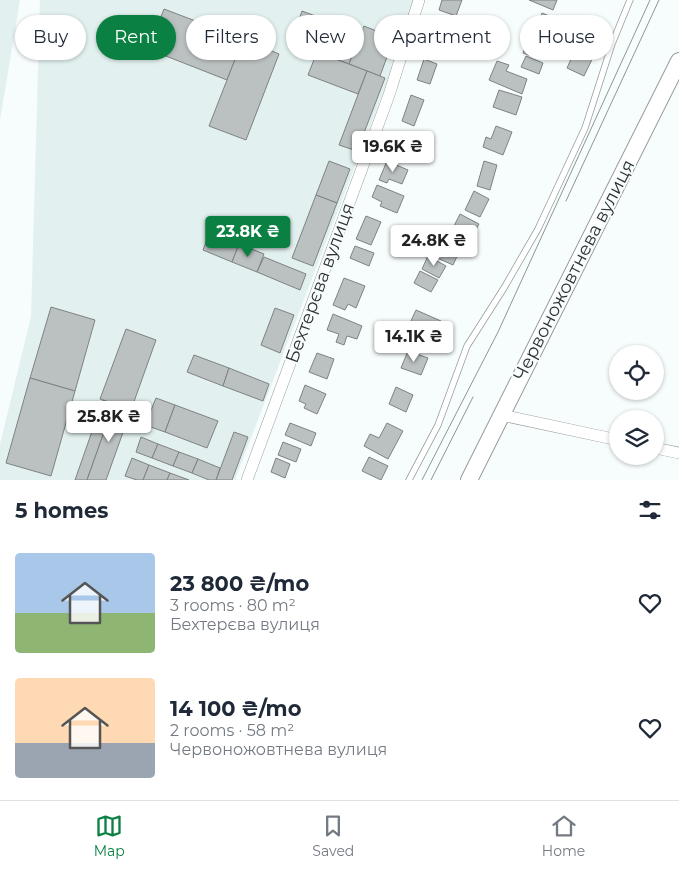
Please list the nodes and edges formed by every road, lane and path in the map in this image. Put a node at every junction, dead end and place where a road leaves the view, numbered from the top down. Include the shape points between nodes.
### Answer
1 (420, 0) edge
2 (630, 0) edge
3 (679, 61) edge
4 (501, 415) junction
5 (609, 438) edge
6 (664, 450) edge
7 (679, 453) edge
8 (247, 480) edge
9 (409, 480) edge
10 (469, 480) edge

1 - 8 street, Бехтерєва вулиця via 389,95
2 - 9 lane via 585,128 533,237 467,346 438,425
3 - 4 main road, Червоножовтнева вулиця
4 - 5 street
4 - 10 main road, Червоножовтнева вулиця
6 - 7 street

